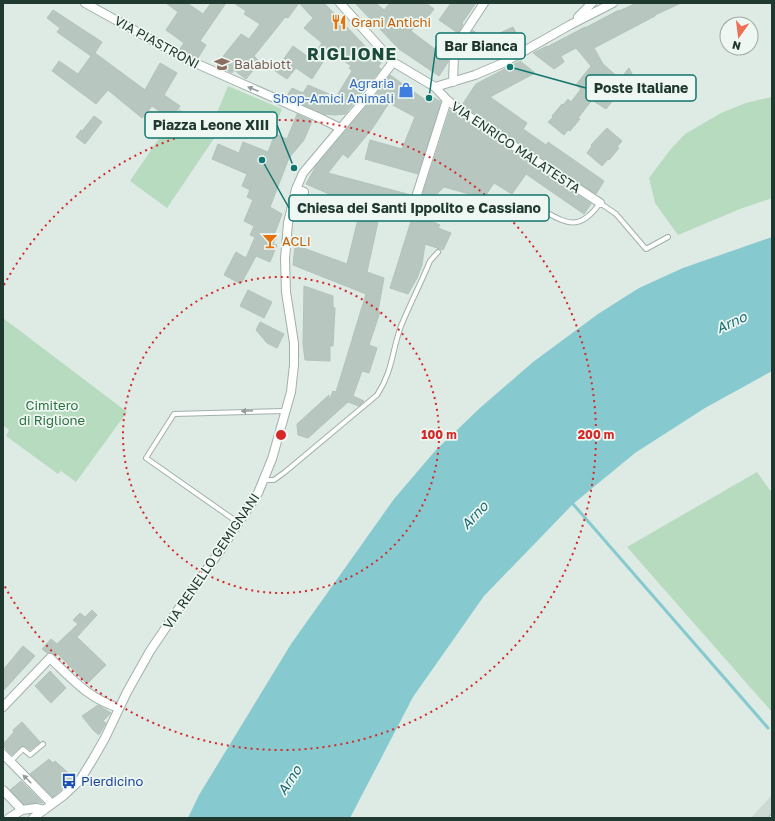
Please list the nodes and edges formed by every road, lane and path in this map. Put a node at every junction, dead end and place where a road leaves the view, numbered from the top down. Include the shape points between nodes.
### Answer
1 (85, 3) edge
2 (340, 3) edge
3 (484, 3) edge
4 (592, 3) edge
5 (613, 3) edge
6 (570, 25) junction
7 (393, 62) junction
8 (453, 82) junction
9 (435, 87) junction
10 (447, 100) junction
11 (340, 128) junction
12 (600, 203) junction
13 (410, 213) dead end
14 (516, 215) dead end
15 (668, 237) dead end
16 (438, 252) dead end
17 (286, 411) junction
18 (264, 480) junction
19 (239, 521) junction
20 (3, 707) edge
21 (119, 708) junction
22 (43, 744) dead end
23 (3, 754) edge
24 (10, 762) junction
25 (3, 790) edge
26 (52, 804) junction
27 (22, 810) junction
28 (44, 810) junction
29 (9, 818) edge
30 (33, 818) edge

11 -> 1 street, VIA PIASTRONI via 192,62
2 - 7 street, VIA ENRICO MALATESTA
3 - 8 street via 457,44
4 - 6 street
5 - 6 street
6 - 8 street via 503,63
7 - 9 street, VIA ENRICO MALATESTA
7 - 11 street, VIA RENELLO GEMIGNANI
8 - 9 street
9 - 10 street, VIA ENRICO MALATESTA
10 - 12 street, VIA ENRICO MALATESTA
10 - 13 street
11 - 17 street, VIA RENELLO GEMIGNANI via 303,174 288,223 286,292 294,358 291,392
12 - 14 lane via 591,215 578,223 558,219 538,208 526,214
12 - 15 lane via 616,214 646,249
16 - 18 lane via 430,261 401,326 389,372 377,395 285,472 274,480
17 - 18 street, VIA RENELLO GEMIGNANI
17 -> 19 lane via 174,414 146,458
18 - 19 street, VIA RENELLO GEMIGNANI
19 - 21 street, VIA RENELLO GEMIGNANI via 150,651
20 - 21 street via 50,658 89,694
21 - 26 street, VIA RENELLO GEMIGNANI via 80,780
22 - 24 lane via 30,755 23,748
23 - 24 street
26 -> 24 street
25 - 27 street
26 - 28 street, VIA RENELLO GEMIGNANI
27 - 28 street
27 - 29 street
28 - 30 street, VIA RENELLO GEMIGNANI

